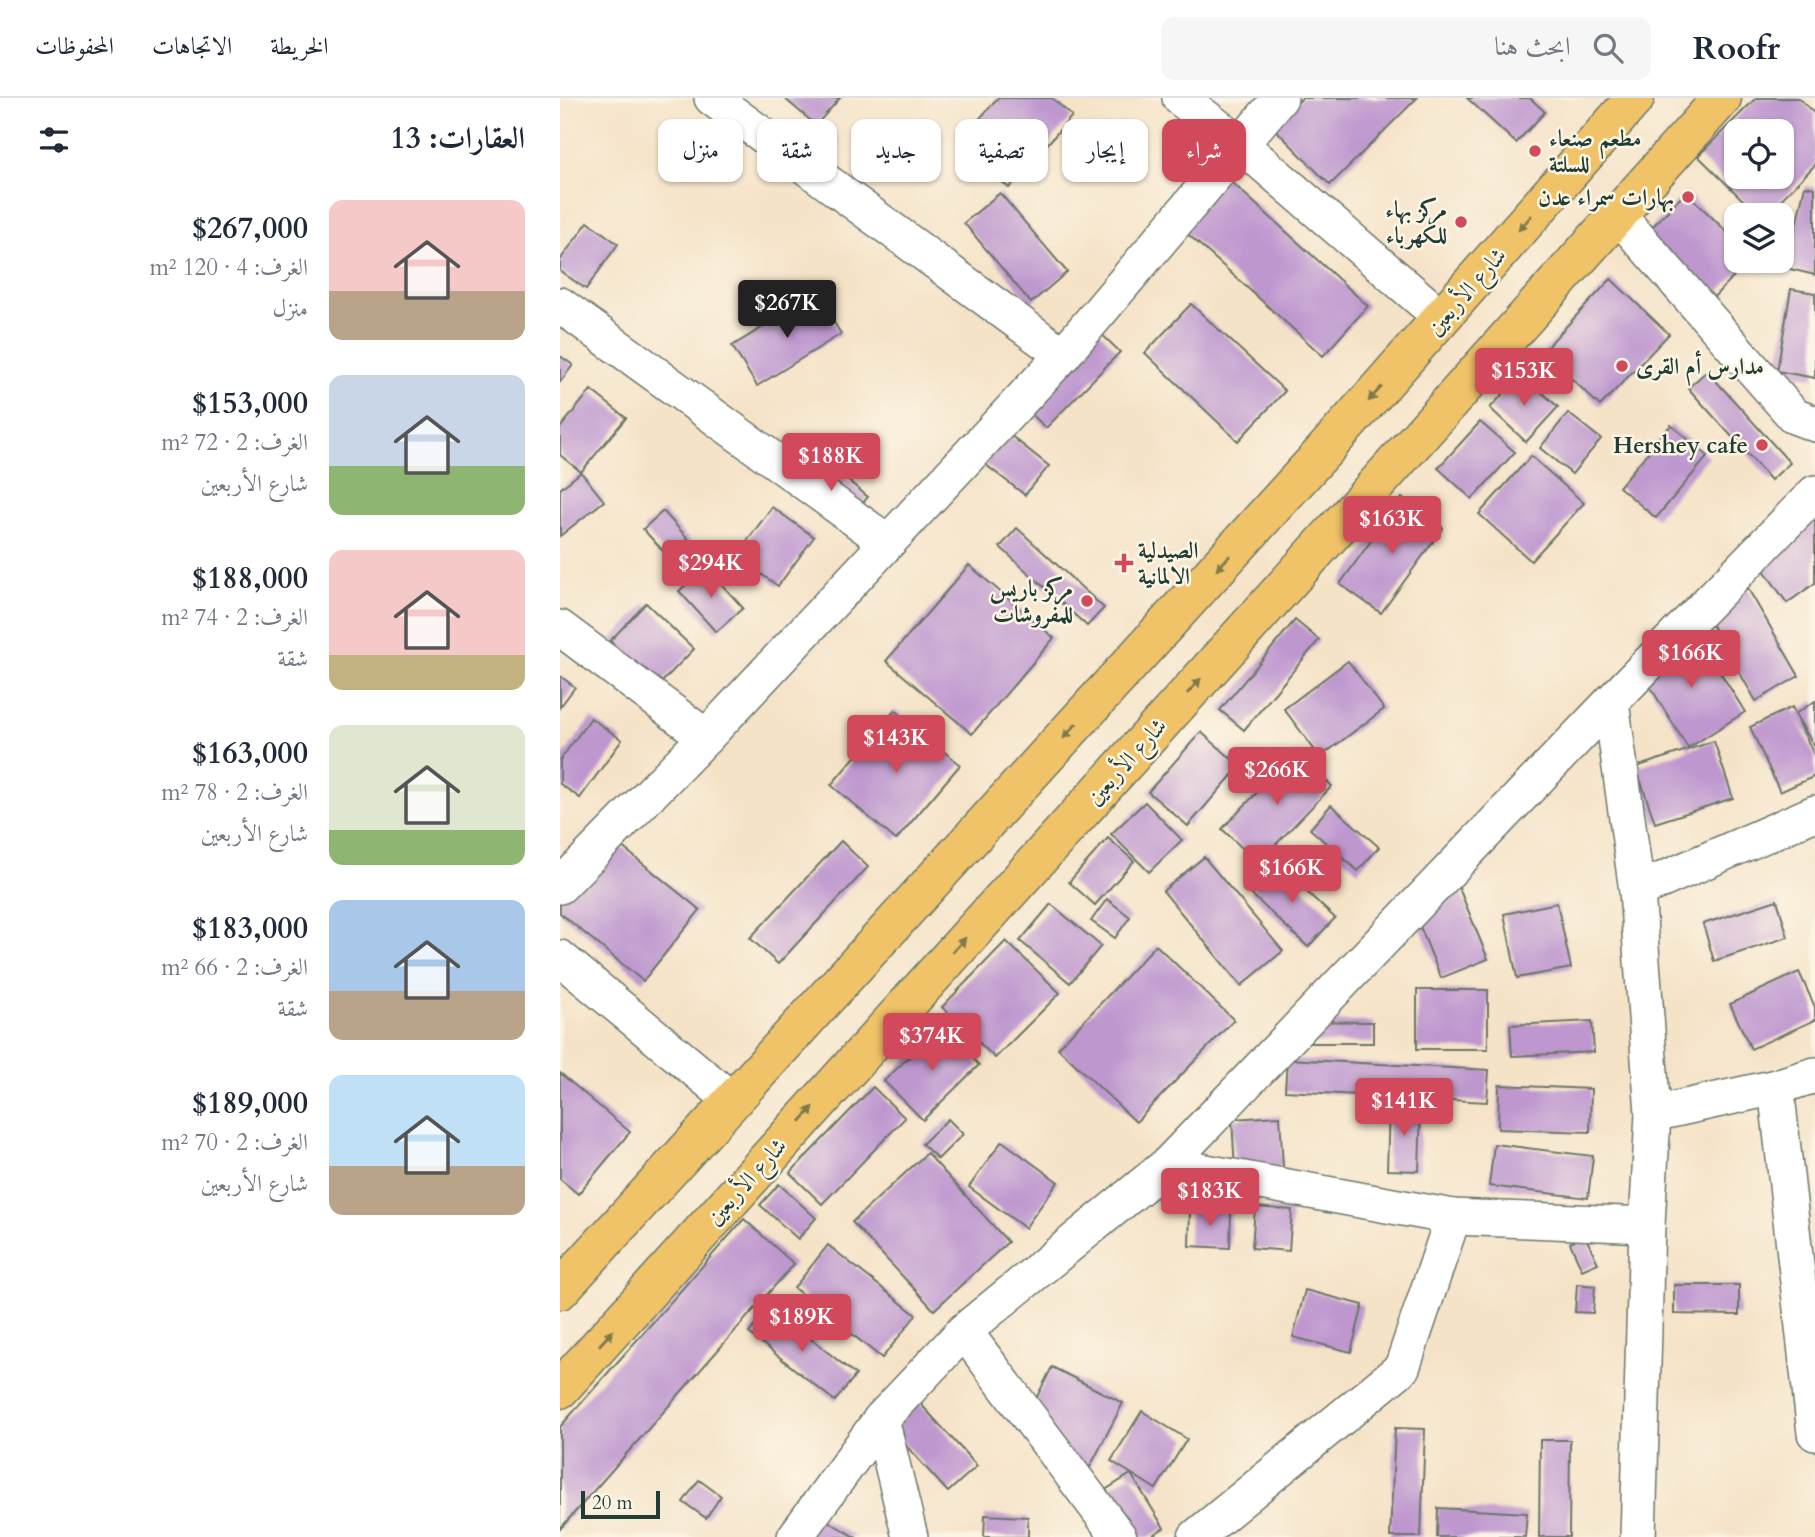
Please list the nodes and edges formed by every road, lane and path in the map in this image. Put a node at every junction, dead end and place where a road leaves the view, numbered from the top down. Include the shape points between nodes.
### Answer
1 (712, 98) edge
2 (1180, 98) edge
3 (1280, 98) edge
4 (1635, 98) edge
5 (1722, 98) edge
6 (1742, 98) edge
7 (1207, 119) edge
8 (1692, 132) junction
9 (1246, 137) edge
10 (1246, 149) edge
11 (1208, 182) edge
12 (1618, 215) junction
13 (560, 305) edge
14 (1442, 318) junction
15 (1063, 355) junction
16 (1815, 424) edge
17 (1815, 493) edge
18 (887, 542) junction
19 (560, 628) edge
20 (1611, 702) junction
21 (706, 737) junction
22 (1815, 813) edge
23 (560, 886) edge
24 (1637, 891) junction
25 (560, 958) edge
26 (1815, 1075) edge
27 (1776, 1087) junction
28 (733, 1101) junction
29 (1653, 1114) junction
30 (1167, 1165) junction
31 (1453, 1217) junction
32 (1647, 1225) junction
33 (560, 1290) edge
34 (1809, 1321) edge
35 (964, 1331) junction
36 (560, 1389) edge
37 (881, 1419) junction
38 (1815, 1433) edge
39 (794, 1537) edge
40 (910, 1537) edge
41 (1119, 1537) edge
42 (1196, 1537) edge
43 (1638, 1537) edge

1 - 15 street
2 - 7 street
3 - 9 street
4 -> 14 main road, شارع الأربعين
5 - 8 main road
6 - 8 main road
8 - 12 main road, شارع الأربعين
10 - 14 street
11 - 15 street
12 - 16 street via 1794,416
36 -> 12 main road, شارع الأربعين
13 - 18 street
14 -> 28 main road, شارع الأربعين
15 - 18 street
17 - 20 street
18 - 21 street
19 - 21 street
20 - 24 street
20 - 30 street
21 - 23 street
22 - 24 street
24 - 29 street
25 - 28 street
26 - 27 street
27 - 29 street
27 - 34 street
28 - 33 main road, شارع الأربعين
29 - 32 street
30 - 31 street
30 - 35 street
31 - 32 street
31 - 42 street via 1402,1368
32 - 43 street
34 - 38 street
35 - 37 street
35 - 41 street
37 - 39 street
37 - 40 street

